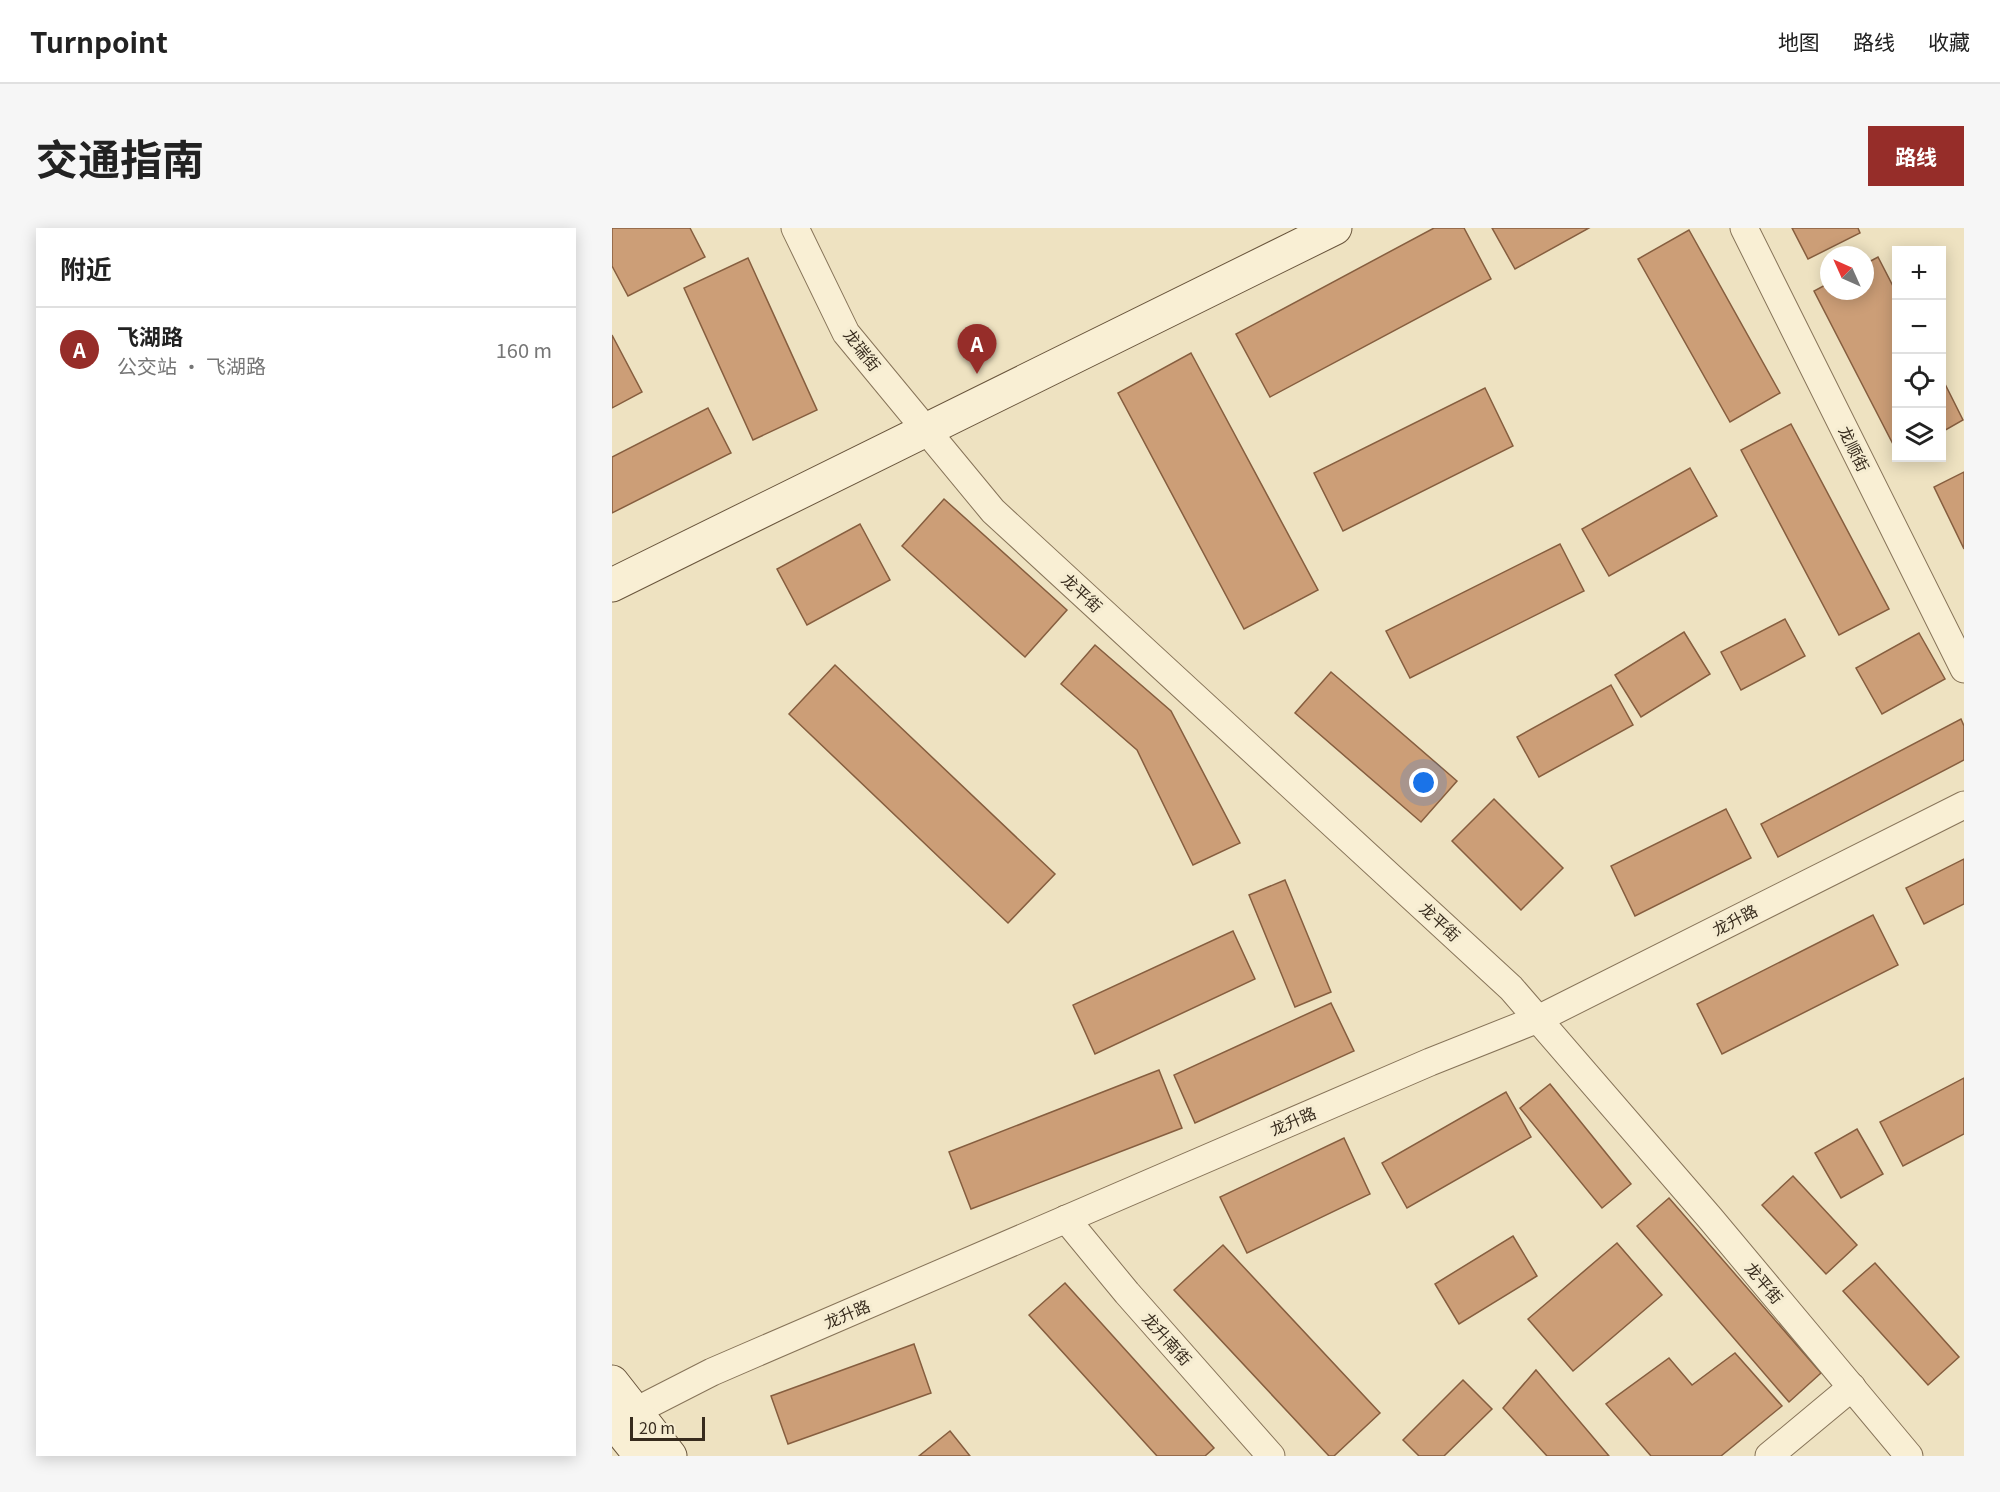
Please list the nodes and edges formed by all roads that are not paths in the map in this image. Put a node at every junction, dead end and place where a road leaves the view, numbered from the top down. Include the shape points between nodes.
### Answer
1 (795, 228) edge
2 (1335, 228) edge
3 (1744, 228) edge
4 (927, 430) junction
5 (612, 585) edge
6 (1964, 669) edge
7 (1964, 806) edge
8 (1538, 1019) junction
9 (1066, 1219) junction
10 (612, 1382) edge
11 (1852, 1387) junction
12 (620, 1418) edge
13 (640, 1456) edge
14 (670, 1456) edge
15 (1271, 1456) edge
16 (1769, 1456) edge
17 (1910, 1456) edge

1 - 4 street, 龙瑞街 via 846,333
2 - 4 street
3 - 6 street, 龙顺街
4 - 5 street
4 - 8 street, 龙平街 via 993,511 1503,980
7 - 8 street, 龙升路
8 - 9 street, 龙升路
8 - 11 street, 龙平街
9 - 12 street, 龙升路 via 712,1372
9 - 15 street, 龙升南街
10 - 12 street
11 - 16 street
11 - 17 street, 龙平街
12 - 13 street
12 - 14 street

